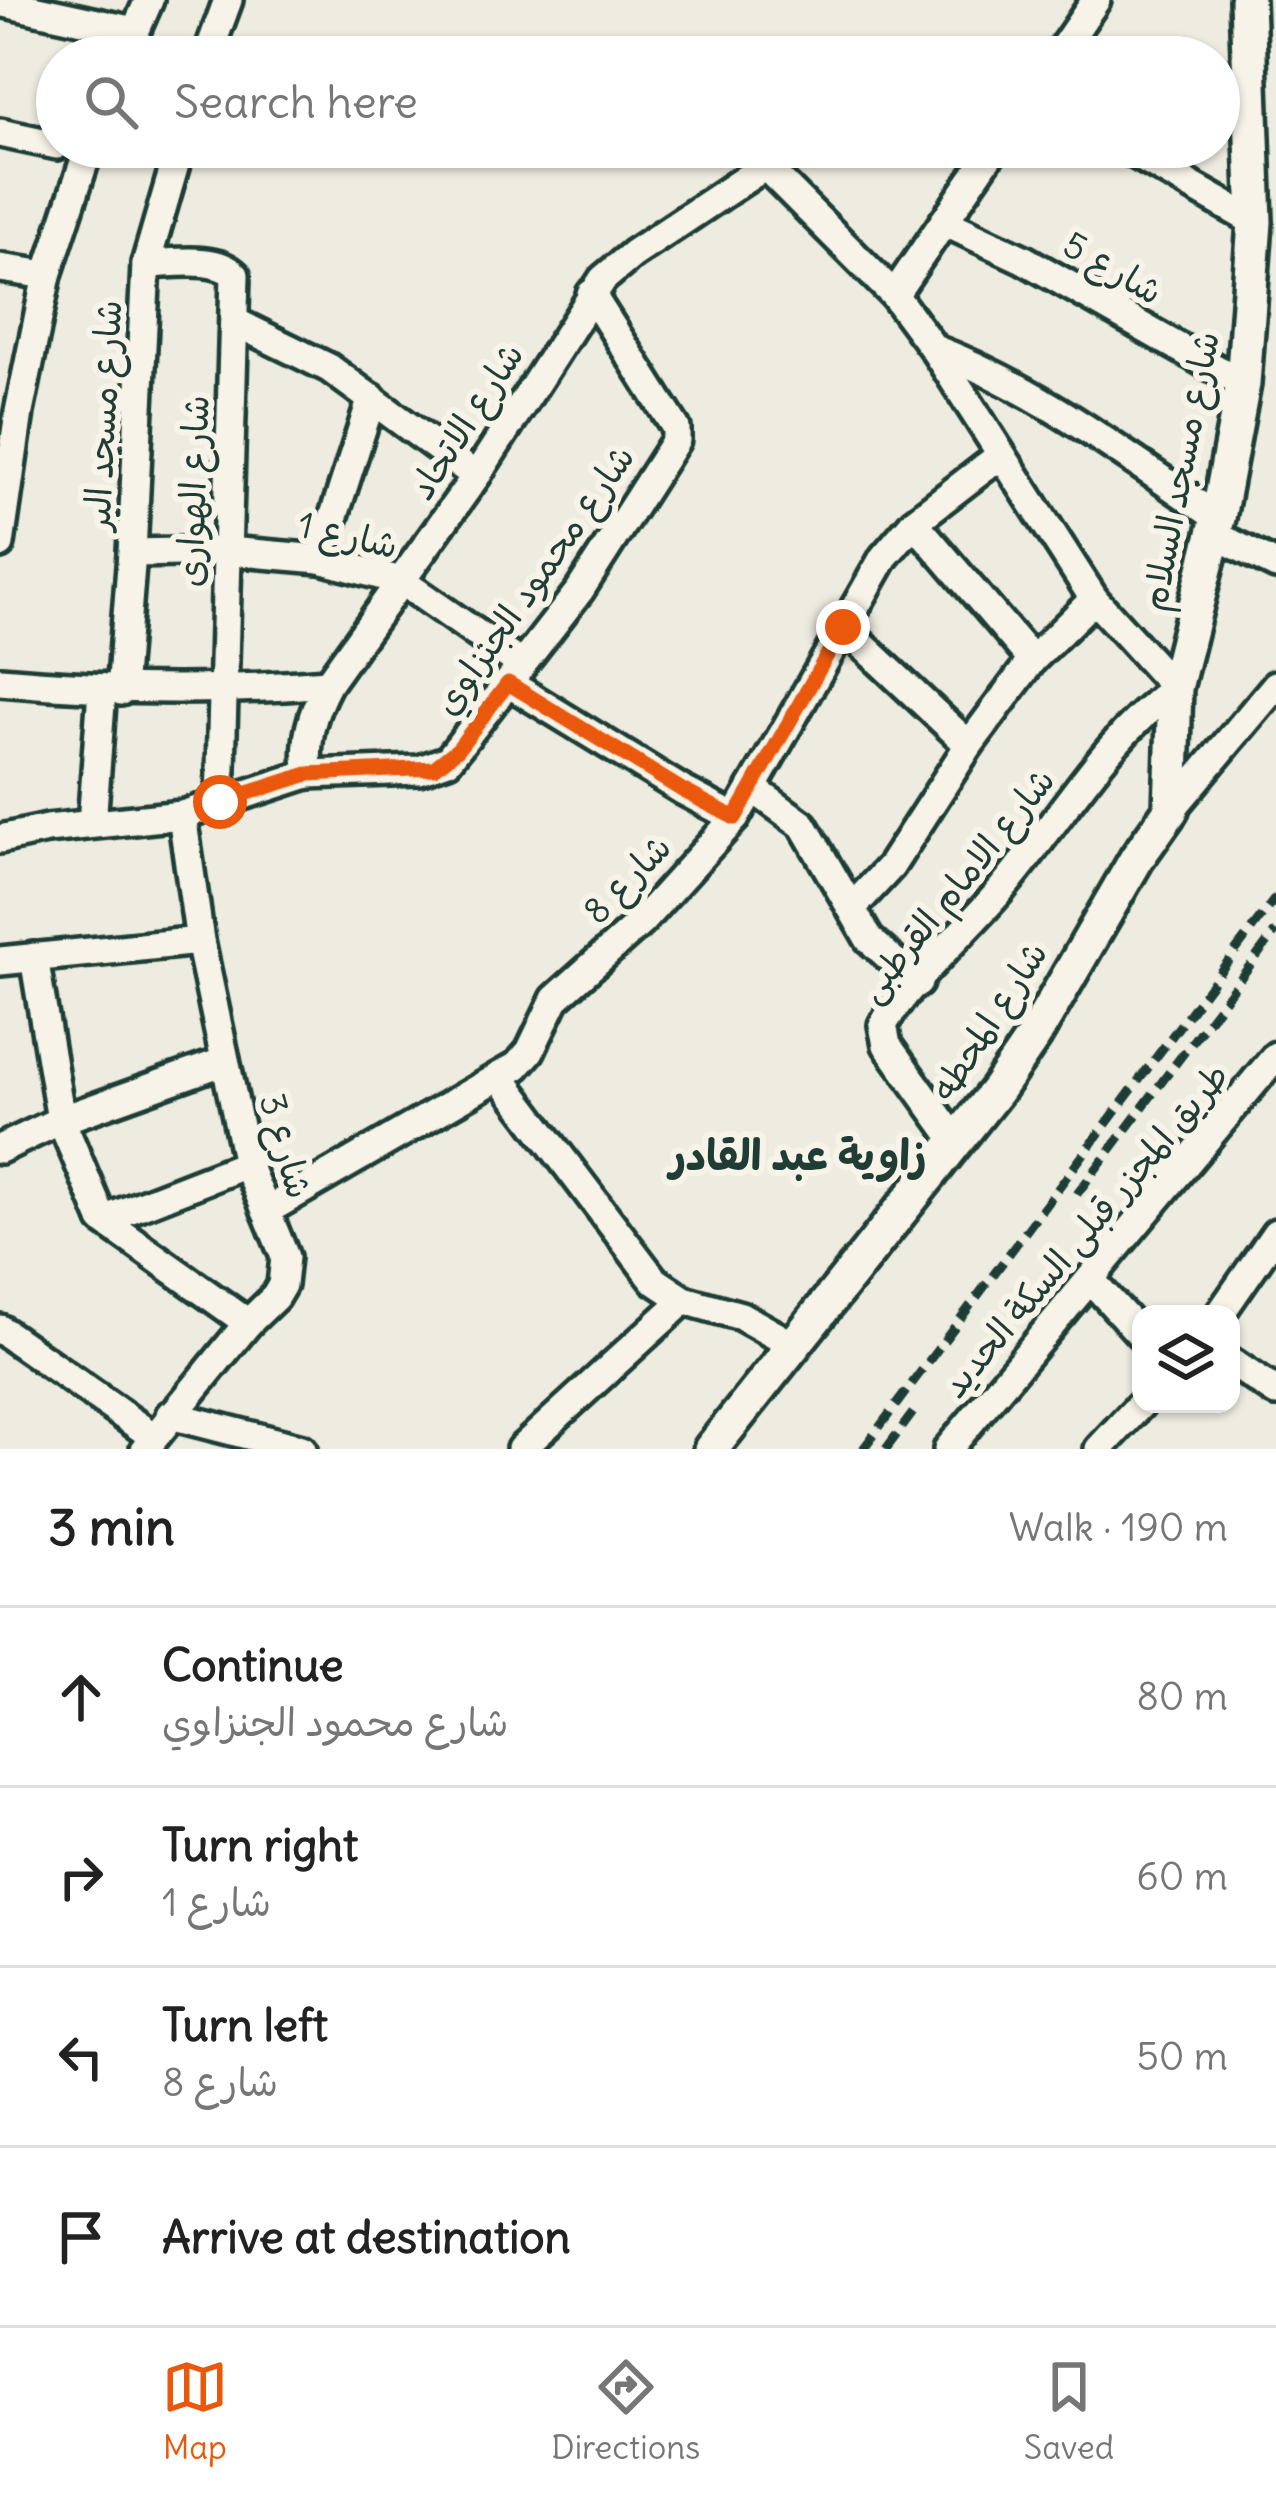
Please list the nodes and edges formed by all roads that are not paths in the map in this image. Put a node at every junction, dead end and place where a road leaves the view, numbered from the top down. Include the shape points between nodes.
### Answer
1 (149, 0) edge
2 (228, 0) edge
3 (1096, 0) edge
4 (1247, 0) edge
5 (0, 2) edge
6 (104, 36) edge
7 (133, 36) edge
8 (215, 36) edge
9 (1071, 36) edge
10 (0, 133) edge
11 (1264, 140) edge
12 (36, 141) edge
13 (76, 168) edge
14 (174, 168) edge
15 (762, 168) edge
16 (767, 168) edge
17 (981, 168) edge
18 (1161, 168) edge
19 (944, 222) junction
20 (1255, 222) junction
21 (146, 264) junction
22 (0, 268) edge
23 (46, 275) junction
24 (591, 295) junction
25 (894, 296) junction
26 (235, 322) junction
27 (934, 349) junction
28 (1243, 384) junction
29 (372, 398) junction
30 (10, 410) edge
31 (1001, 455) junction
32 (476, 476) junction
33 (914, 521) junction
34 (1216, 526) junction
35 (0, 540) edge
36 (228, 551) junction
37 (132, 553) junction
38 (320, 559) junction
39 (1276, 565) edge
40 (401, 581) junction
41 (1094, 599) junction
42 (843, 627) junction
43 (1032, 660) junction
44 (516, 674) junction
45 (0, 681) edge
46 (328, 683) junction
47 (1276, 685) edge
48 (1175, 688) junction
49 (111, 690) junction
50 (224, 692) junction
51 (969, 745) junction
52 (308, 774) junction
53 (752, 788) junction
54 (220, 802) junction
55 (1171, 810) junction
56 (182, 814) junction
57 (735, 818) junction
58 (92, 824) junction
59 (0, 839) edge
60 (852, 908) junction
61 (200, 941) junction
62 (34, 957) junction
63 (0, 961) edge
64 (918, 983) junction
65 (1276, 1056) edge
66 (225, 1061) junction
67 (502, 1078) junction
68 (61, 1120) junction
69 (956, 1141) junction
70 (0, 1149) edge
71 (247, 1164) junction
72 (266, 1211) junction
73 (103, 1220) junction
74 (1276, 1233) edge
75 (1092, 1281) junction
76 (684, 1300) junction
77 (1226, 1305) edge
78 (248, 1323) junction
79 (1132, 1325) edge
80 (0, 1329) edge
81 (791, 1344) junction
82 (1240, 1368) edge
83 (1276, 1392) edge
84 (1133, 1413) edge
85 (166, 1431) edge
86 (228, 1449) edge
87 (302, 1449) edge
88 (521, 1449) edge
89 (711, 1449) edge
90 (948, 1449) edge
91 (1099, 1449) edge

1 - 7 street
2 - 8 street
3 - 9 street
4 - 11 street, شارع مسجد السلام
5 - 6 street
10 - 12 street
11 - 20 street, شارع مسجد السلام
13 - 23 street
14 - 21 street, شارع مسجد البر
15 - 24 street, شارع الاتحاد via 617,266
16 - 25 street
17 - 19 street
18 - 20 street
19 - 25 street
19 - 28 street, شارع 5 via 1042,268
20 - 28 street, شارع مسجد السلام
21 - 26 street, شارع الهوارى via 226,266 235,275
21 - 37 street, شارع مسجد البر
22 - 23 street
23 - 30 street
24 - 32 street, شارع الاتحاد
24 - 44 street, شارع محمود الجنزاوي via 676,428 676,440
25 - 27 street
26 - 29 street
26 - 36 street, شارع الهوارى
27 - 31 street
27 - 34 street via 1041,400
28 - 34 street, شارع مسجد السلام
29 - 32 street
29 - 38 street
30 - 35 street
31 - 33 street, شارع 8
31 - 41 street
32 - 40 street, شارع الاتحاد
33 - 42 street, شارع 8
33 - 43 street
34 - 39 street
34 - 48 street, شارع مسجد السلام
36 - 37 street, شارع 1
36 - 38 street, شارع 1
36 - 50 street, شارع الهوارى
37 - 49 street, شارع مسجد البر
38 - 40 street, شارع 1
40 - 44 street, شارع 1
40 - 46 street, شارع الاتحاد
41 - 43 street
41 - 48 street
42 - 51 street
42 - 53 street, شارع 8
43 - 51 street
44 - 52 street, شارع محمود الجنزاوي via 434,768
44 - 57 street, شارع 1 via 668,782
45 - 49 street
46 - 50 street
46 - 52 street, شارع الاتحاد via 309,727
47 - 55 street, شارع المحطه
48 - 55 street, شارع مسجد السلام
48 - 64 street, شارع الامام القرطبى via 1120,737
49 - 50 street
49 - 58 street, شارع مسجد البر
50 - 54 street, شارع الهوارى
51 - 60 street via 891,866
52 - 54 street, شارع محمود الجنزاوي
53 - 57 street, شارع 8
53 - 60 street via 803,825
54 - 56 street, شارع محمود الجنزاوي
55 - 69 street, شارع المحطه via 1034,1036
56 - 58 street, شارع محمود الجنزاوي
56 - 61 street, شارع 3
57 - 67 street, شارع 8 via 641,922 555,999 530,1051
58 - 59 street, شارع محمود الجنزاوي
60 - 64 street via 880,952
61 - 62 street
61 - 66 street, شارع 3
62 - 63 street
62 - 68 street
64 - 69 street, شارع الامام القرطبى via 883,1035
65 - 75 street, طريق المجزر قبلى السكة الحديد
66 - 68 street
66 - 71 street, شارع 3
67 - 72 street, شارع 8
67 - 76 street via 644,1269
68 - 70 street
68 - 73 street
69 - 81 street, شارع المحطه
71 - 72 street, شارع 3
71 - 73 street
72 - 78 street, شارع 3 via 286,1271 275,1297
73 - 78 street
74 - 77 street
75 - 79 street
75 - 90 street, طريق المجزر قبلى السكة الحديد
76 - 81 street via 741,1316
76 - 88 street
78 - 85 street, شارع 3
80 - 85 street
81 - 89 street, شارع المحطه
82 - 83 street
84 - 91 street
85 - 86 street
85 - 87 street

